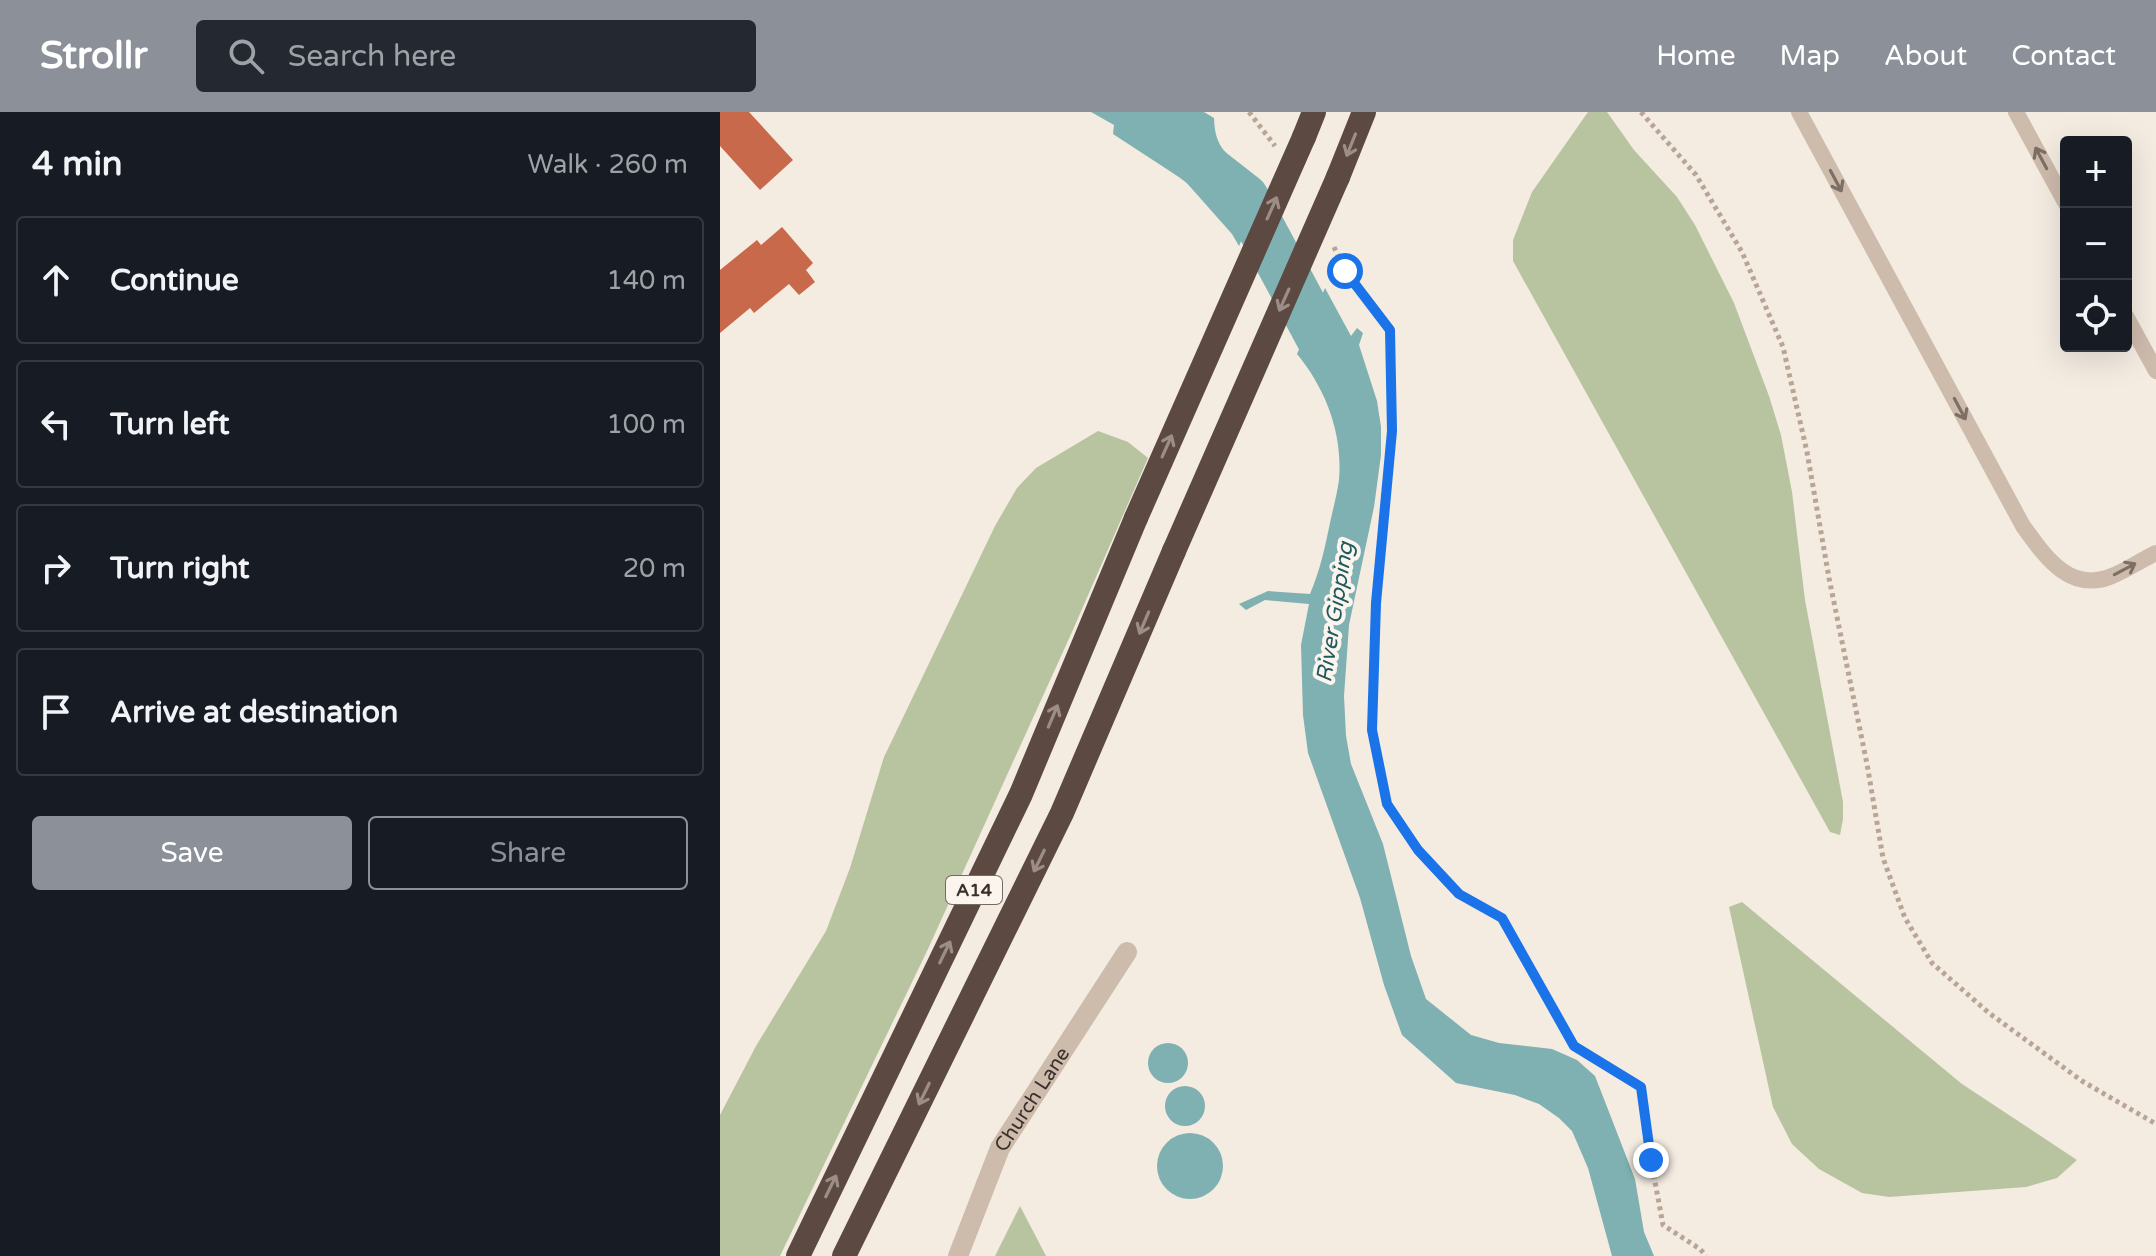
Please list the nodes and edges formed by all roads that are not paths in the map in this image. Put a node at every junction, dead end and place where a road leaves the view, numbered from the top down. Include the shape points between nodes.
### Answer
1 (1314, 112) edge
2 (1364, 112) edge
3 (1799, 112) edge
4 (2016, 112) edge
5 (2060, 193) edge
6 (2132, 327) edge
7 (2156, 371) edge
8 (2156, 553) edge
9 (1127, 952) dead end
10 (798, 1256) edge
11 (844, 1256) edge
12 (958, 1256) edge

10 -> 1 highway, A14, bridge via 1021,794
2 -> 11 highway, A14, bridge via 1062,813
3 -> 8 lane via 2041,551 2073,578 2092,580 2110,577
5 -> 4 lane
6 - 7 lane
9 - 12 street, Church Lane via 1000,1148

